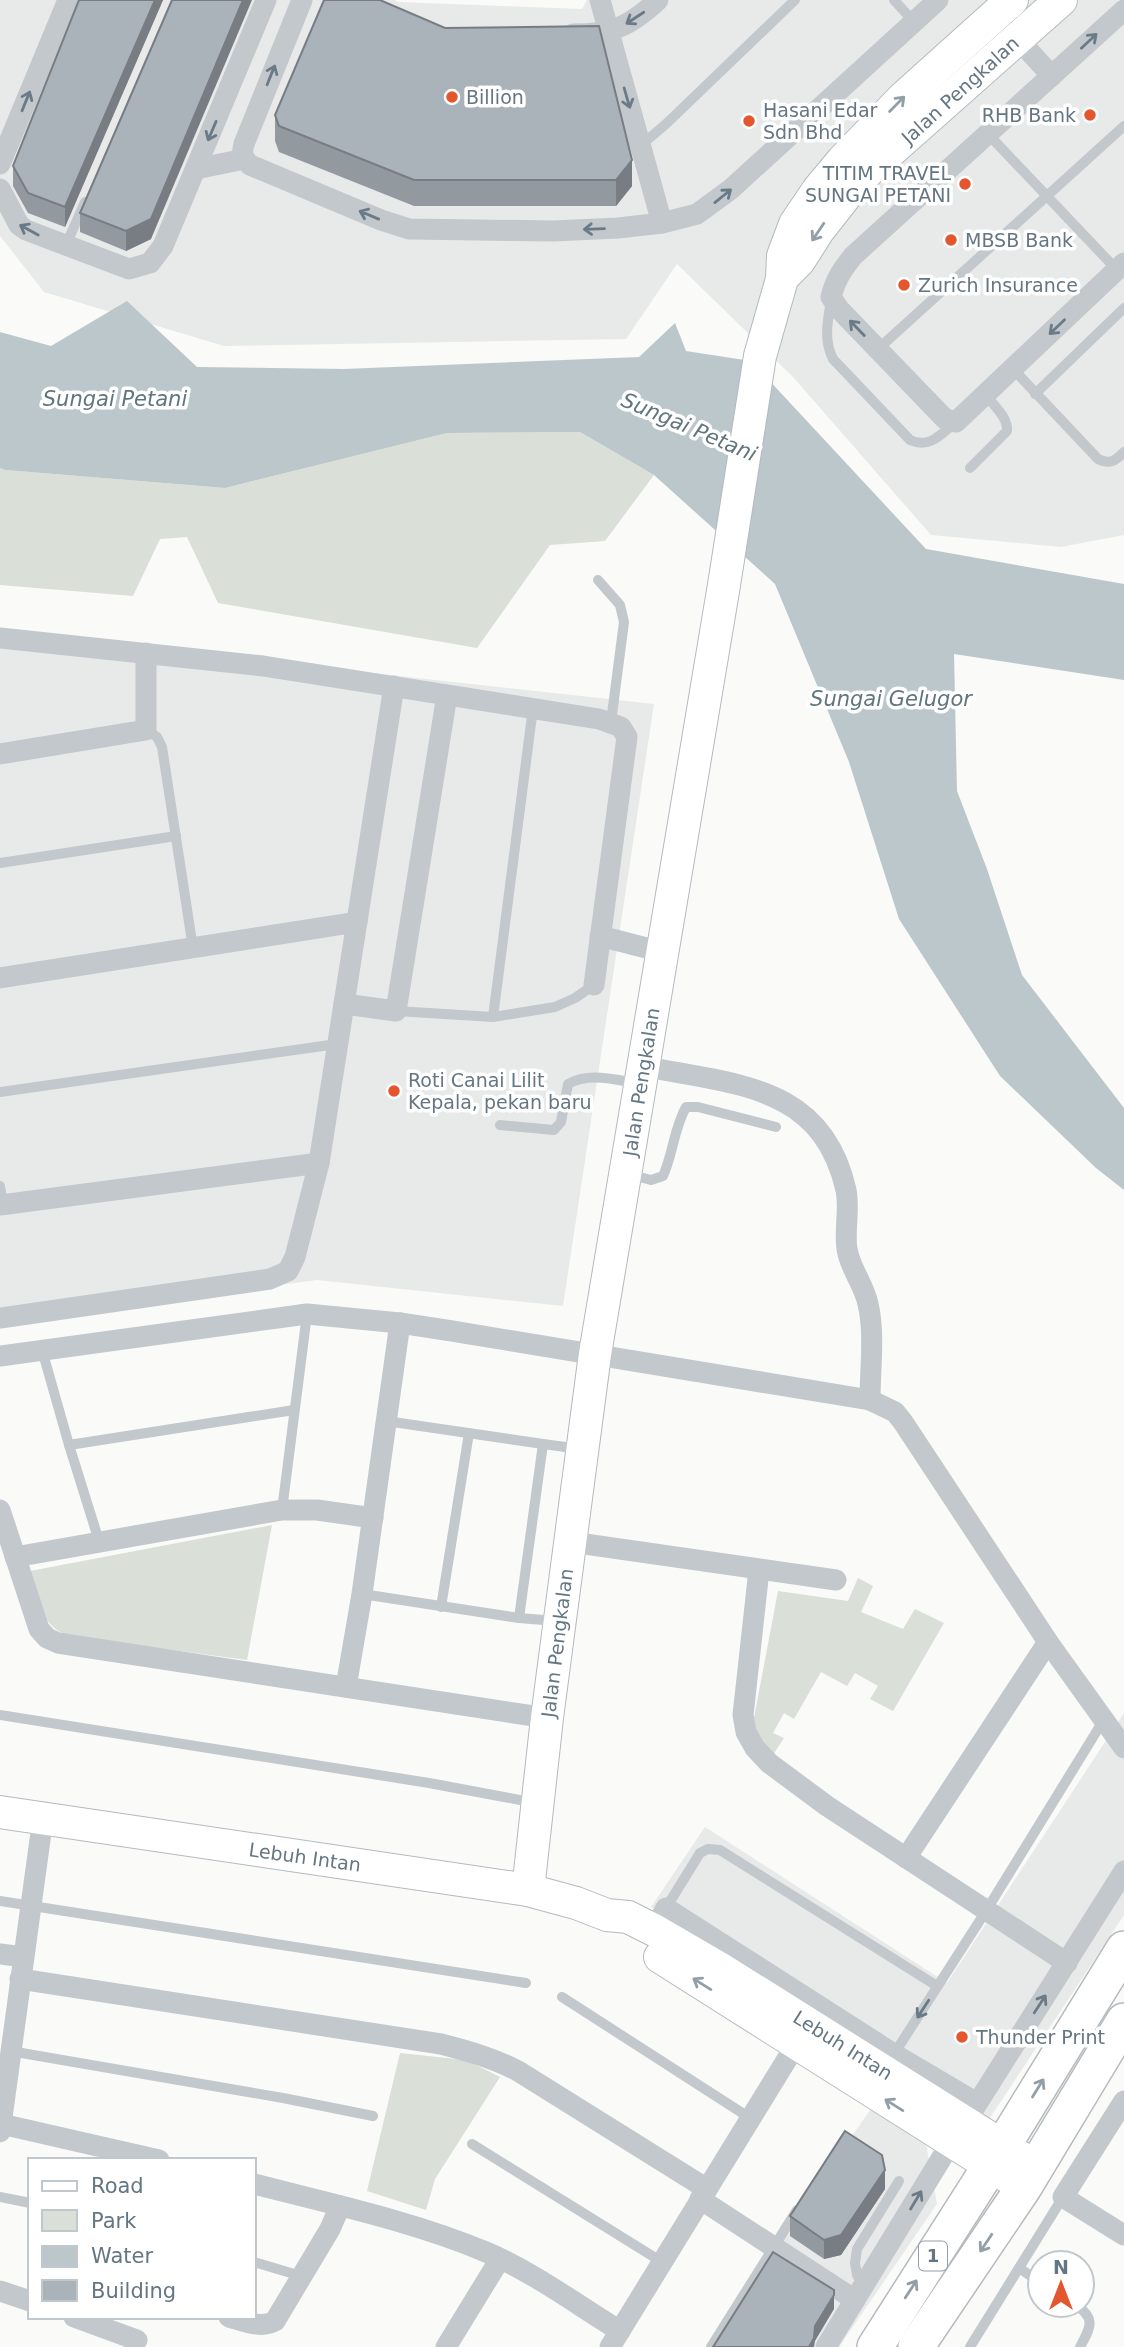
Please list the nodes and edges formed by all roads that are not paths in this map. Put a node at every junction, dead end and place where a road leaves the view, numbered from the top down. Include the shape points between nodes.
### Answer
1 (68, 0) edge
2 (267, 0) edge
3 (302, 0) edge
4 (600, 0) edge
5 (658, 0) edge
6 (795, 0) edge
7 (894, 0) edge
8 (938, 0) edge
9 (1061, 0) edge
10 (998, 4) edge
11 (1124, 10) edge
12 (914, 22) junction
13 (608, 32) junction
14 (559, 34) edge
15 (1017, 38) junction
16 (1052, 76) junction
17 (1124, 126) edge
18 (987, 133) junction
19 (640, 146) junction
20 (244, 159) junction
21 (0, 164) edge
22 (195, 169) junction
23 (0, 188) edge
24 (1047, 195) junction
25 (87, 196) edge
26 (662, 223) junction
27 (66, 245) junction
28 (1120, 266) edge
29 (782, 279) junction
30 (831, 297) junction
31 (1124, 309) edge
32 (878, 349) junction
33 (1013, 369) junction
34 (1035, 394) junction
35 (986, 395) junction
36 (956, 422) junction
37 (1124, 452) edge
38 (970, 468) dead end
39 (598, 580) dead end
40 (0, 638) edge
41 (146, 653) junction
42 (394, 686) junction
43 (447, 695) junction
44 (533, 708) junction
45 (611, 722) junction
46 (146, 730) junction
47 (0, 754) edge
48 (176, 836) junction
49 (0, 863) edge
50 (357, 922) junction
51 (600, 936) junction
52 (193, 948) junction
53 (662, 952) junction
54 (0, 978) edge
55 (594, 985) joint
56 (344, 1004) junction
57 (396, 1011) junction
58 (493, 1017) junction
59 (337, 1044) junction
60 (642, 1075) junction
61 (0, 1092) edge
62 (500, 1125) dead end
63 (776, 1127) dead end
64 (319, 1163) junction
65 (625, 1174) junction
66 (1, 1199) edge
67 (307, 1314) junction
68 (0, 1318) edge
69 (400, 1323) junction
70 (42, 1350) junction
71 (595, 1354) junction
72 (0, 1356) edge
73 (870, 1400) junction
74 (294, 1410) junction
75 (386, 1421) junction
76 (469, 1433) junction
77 (543, 1444) junction
78 (69, 1446) junction
79 (582, 1449) junction
80 (0, 1510) edge
81 (282, 1510) junction
82 (373, 1518) junction
83 (99, 1541) junction
84 (571, 1542) junction
85 (15, 1557) junction
86 (759, 1570) junction
87 (836, 1580) dead end
88 (362, 1594) junction
89 (441, 1607) junction
90 (519, 1618) junction
91 (560, 1622) junction
92 (1048, 1642) junction
93 (346, 1687) junction
94 (0, 1716) edge
95 (547, 1718) junction
96 (1103, 1721) junction
97 (1124, 1748) edge
98 (538, 1804) junction
99 (0, 1812) edge
100 (43, 1818) junction
101 (906, 1858) junction
102 (1124, 1871) edge
103 (528, 1890) junction
104 (0, 1901) edge
105 (31, 1906) junction
106 (986, 1911) junction
107 (607, 1915) junction
108 (660, 1919) junction
109 (1124, 1949) edge
110 (0, 1954) edge
111 (1067, 1963) junction
112 (22, 1968) junction
113 (526, 1983) dead end
114 (937, 1986) junction
115 (562, 1997) dead end
116 (1124, 2021) edge
117 (797, 2043) junction
118 (10, 2051) junction
119 (889, 2062) junction
120 (1124, 2101) edge
121 (373, 2116) dead end
122 (750, 2118) junction
123 (965, 2122) junction
124 (1, 2128) edge
125 (472, 2144) dead end
126 (997, 2155) junction
127 (149, 2158) edge
128 (1030, 2177) junction
129 (899, 2181) dead end
130 (256, 2185) edge
131 (704, 2194) junction
132 (0, 2197) edge
133 (1063, 2197) junction
134 (28, 2203) edge
135 (801, 2204) edge
136 (340, 2206) junction
137 (1124, 2235) edge
138 (773, 2247) junction
139 (500, 2259) junction
140 (662, 2262) junction
141 (256, 2263) edge
142 (1019, 2268) junction
143 (1026, 2273) edge
144 (300, 2276) junction
145 (0, 2291) edge
146 (860, 2293) junction
147 (28, 2300) edge
148 (79, 2319) edge
149 (237, 2319) edge
150 (1090, 2319) edge
151 (615, 2339) edge
152 (137, 2340) dead end
153 (928, 2343) edge
154 (446, 2347) edge
155 (711, 2347) edge
156 (826, 2347) edge
157 (875, 2347) edge
158 (970, 2347) edge
159 (1080, 2347) edge

21 -> 1 street
2 -> 22 street
20 -> 3 street via 244,144
4 - 13 street
5 -> 13 street
6 - 19 lane
7 - 12 lane
8 - 12 street
9 - 15 main road, Jalan Pengkalan
29 -> 10 main road, Jalan Pengkalan via 783,256 795,224 818,190
16 -> 11 street
26 -> 12 street via 697,214 731,189
13 - 14 street
13 -> 19 street
15 - 16 street
15 -> 29 main road, Jalan Pengkalan via 858,180
16 - 18 street
17 - 24 lane
18 - 24 lane
18 - 30 street via 853,256 841,270
19 - 26 street
20 - 22 street
26 -> 20 street via 553,231 409,229
22 - 27 street via 163,246 150,263 129,269
27 -> 23 street via 19,225
24 - 28 lane
24 - 32 lane
25 - 27 lane
28 -> 33 street
29 - 53 main road, Jalan Pengkalan via 760,356
32 -> 30 street
30 - 36 lane via 825,336 833,359 910,440 932,442
31 - 34 lane
32 - 36 street via 945,419
33 - 34 lane
33 - 35 street
34 - 37 lane via 1098,459 1115,461
35 - 36 street
35 - 38 lane via 1004,418 1007,431
39 - 45 lane via 620,605 624,622
40 - 41 street
41 - 42 street
41 - 46 street
42 - 43 street
42 - 50 street
43 - 44 street
43 - 57 street
44 - 45 street
44 - 58 lane
45 - 51 street via 627,737
46 - 47 street
46 - 48 lane via 162,747
48 - 49 lane
48 - 52 lane
50 - 52 street
50 - 56 street
51 - 53 street
51 - 55 street
52 - 54 street
53 - 60 main road, Jalan Pengkalan
55 - 58 lane via 555,1007
56 - 57 street
56 - 59 street
57 - 58 lane
59 - 61 lane
59 - 64 street
60 - 62 lane via 577,1078 568,1084 561,1122 554,1130
60 - 65 main road, Jalan Pengkalan
60 - 73 street via 750,1088 787,1102 819,1130 846,1191 847,1251 869,1307
63 - 65 lane via 686,1107 663,1176 651,1180
64 - 66 street
64 - 68 street via 288,1271 270,1279
65 - 71 main road, Jalan Pengkalan
67 - 69 street
67 - 70 street
67 - 74 lane
69 - 71 street
69 - 75 street
70 - 72 street
70 - 78 lane
71 - 73 street
71 - 79 main road, Jalan Pengkalan
73 - 92 street via 895,1412
74 - 78 lane
74 - 81 lane
75 - 76 lane
75 - 82 street
76 - 77 lane
76 - 89 lane
77 - 79 lane
77 - 90 lane
78 - 83 lane
79 - 84 main road, Jalan Pengkalan
80 - 85 street
81 - 82 street
81 - 83 street
82 - 88 street
83 - 85 street
84 - 86 street
84 - 91 main road, Jalan Pengkalan
85 - 93 street via 39,1629 58,1643
86 - 87 street
86 - 101 street via 743,1715 746,1732 769,1763
88 - 89 lane
88 - 93 street
89 - 90 lane
90 - 91 lane
91 - 95 main road, Jalan Pengkalan
92 - 96 street
92 - 101 street
93 - 95 street
94 - 98 lane
95 - 98 main road, Jalan Pengkalan
96 - 97 street
96 - 106 lane
98 - 103 main road, Jalan Pengkalan
99 - 100 main road, Lebuh Intan
100 - 103 main road, Lebuh Intan
100 - 105 street
101 - 106 street
102 - 111 street
103 - 107 main road, Lebuh Intan
104 - 105 lane
105 - 112 street
105 - 113 lane
106 - 111 street
106 - 114 lane
107 - 108 main road, Lebuh Intan
117 -> 107 main road, Lebuh Intan via 643,1947
108 - 114 lane via 700,1853 720,1850
108 - 119 main road, Lebuh Intan via 721,1969
126 -> 109 main road, 1
110 - 112 street
123 -> 111 street
112 - 118 street
112 - 131 street via 441,2044 495,2059
114 -> 119 lane
115 - 122 lane
116 - 128 main road, 1
117 - 122 street
123 -> 117 main road, Lebuh Intan
118 - 121 lane
118 - 124 street
119 - 123 main road, Lebuh Intan
120 - 133 street
122 - 131 street
123 - 126 main road, Lebuh Intan
146 -> 123 street
124 - 127 street
125 - 140 lane
126 - 128 main road, Lebuh Intan
157 -> 126 main road, 1
128 -> 153 main road, 1
129 - 146 lane via 857,2249
130 - 136 street
131 - 138 street
131 - 140 street
132 - 134 lane
133 - 137 street
133 - 142 lane
135 - 138 lane
136 - 139 street via 445,2237
136 - 144 street
138 - 146 street
138 - 155 lane
139 - 151 street
139 - 154 street
140 - 151 street
141 - 144 lane
142 - 143 lane
142 - 158 lane
144 - 149 street via 275,2321 261,2325
145 - 147 street
146 - 156 street
148 - 152 street
150 - 159 lane

